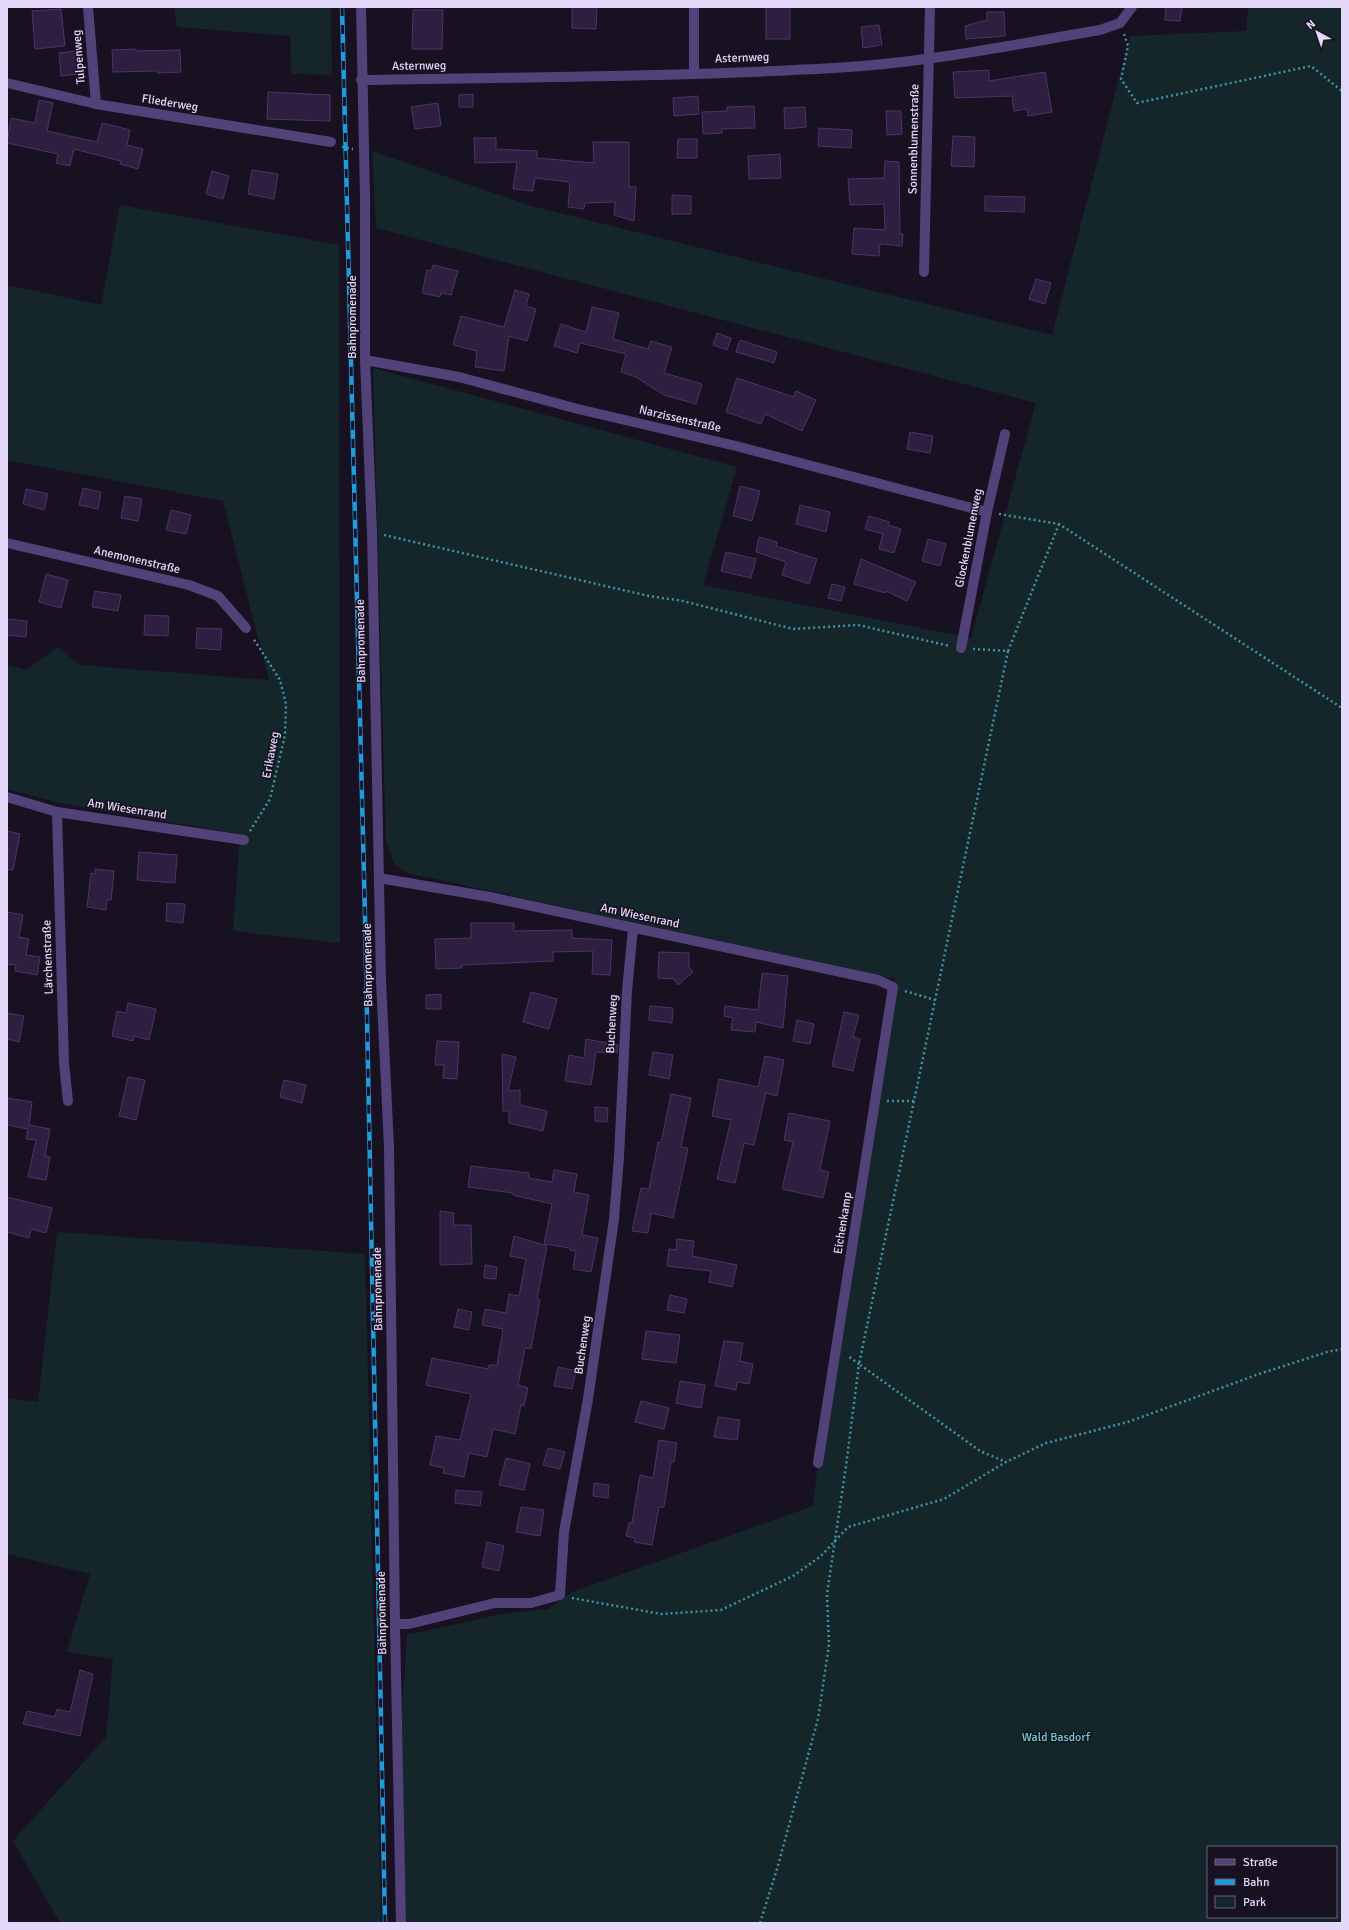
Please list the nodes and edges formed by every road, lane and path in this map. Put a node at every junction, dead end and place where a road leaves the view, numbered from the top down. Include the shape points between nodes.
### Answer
1 (88, 7) edge
2 (361, 7) edge
3 (694, 7) edge
4 (930, 7) edge
5 (1132, 7) edge
6 (1120, 23) junction
7 (929, 59) junction
8 (694, 73) junction
9 (361, 80) junction
10 (7, 83) edge
11 (1342, 91) edge
12 (96, 104) junction
13 (331, 142) joint
14 (364, 150) junction
15 (924, 272) dead end
16 (365, 360) junction
17 (1005, 434) dead end
18 (987, 512) junction
19 (1059, 524) junction
20 (372, 532) junction
21 (7, 543) edge
22 (246, 628) joint
23 (961, 648) junction
24 (1008, 650) junction
25 (1342, 708) edge
26 (7, 797) edge
27 (57, 812) junction
28 (244, 840) joint
29 (379, 878) junction
30 (633, 928) junction
31 (893, 987) junction
32 (935, 1000) junction
33 (875, 1100) junction
34 (68, 1101) dead end
35 (915, 1101) junction
36 (836, 1347) junction
37 (1342, 1349) edge
38 (859, 1364) junction
39 (1006, 1462) junction
40 (818, 1463) dead end
41 (836, 1538) junction
42 (560, 1595) junction
43 (395, 1624) junction
44 (401, 1923) edge
45 (760, 1923) edge

1 - 12 street, Tulpenweg
2 - 9 street, Bahnpromenade
3 - 8 street
4 - 7 street, Sonnenblumenstraße
5 - 6 street
6 - 7 street, Asternweg via 1100,30
6 - 11 path via 1128,46 1121,79 1137,103 1311,66
7 - 8 street, Asternweg via 835,68
7 - 15 street, Sonnenblumenstraße
8 - 9 street, Asternweg
9 - 14 street, Bahnpromenade
10 - 12 street, Fliederweg
12 - 13 street, Fliederweg
13 - 14 path via 346,149
14 - 16 street, Bahnpromenade
16 - 18 street, Narzissenstraße via 459,377
16 - 20 street, Bahnpromenade
17 - 18 street, Glockenblumenweg
18 - 19 path
18 - 23 street, Glockenblumenweg
19 - 24 path
19 - 25 path
20 - 23 path via 649,596 683,601 793,629 858,625
20 - 29 street, Bahnpromenade
21 - 22 street, Anemonenstraße via 189,585 218,596
22 - 28 path, Erikaweg via 280,680 286,704 285,735 270,799
23 - 24 path
24 - 32 path
26 - 27 street, Am Wiesenrand
27 - 28 street, Am Wiesenrand
27 - 34 street, Lärchenstraße via 64,1063
29 - 30 street, Am Wiesenrand via 490,897
29 - 43 street, Bahnpromenade via 389,1146
30 - 31 street, Am Wiesenrand via 878,980
30 - 42 street, Buchenweg via 614,1219 588,1399 564,1532
31 - 32 path
31 - 33 street, Eichenkamp
32 - 35 path
33 - 35 path
33 - 36 street, Eichenkamp
35 - 38 path
36 - 38 path
36 - 40 street, Eichenkamp
37 - 39 path via 1259,1374 1128,1422 1046,1443
38 - 39 path via 980,1451
38 - 41 path
39 - 41 path via 944,1499 848,1527
41 - 42 path via 822,1556 793,1576 721,1610 661,1614
41 - 45 path via 827,1594 829,1645 818,1719
42 - 43 street via 531,1602 495,1603 409,1624
43 - 44 street, Bahnpromenade

